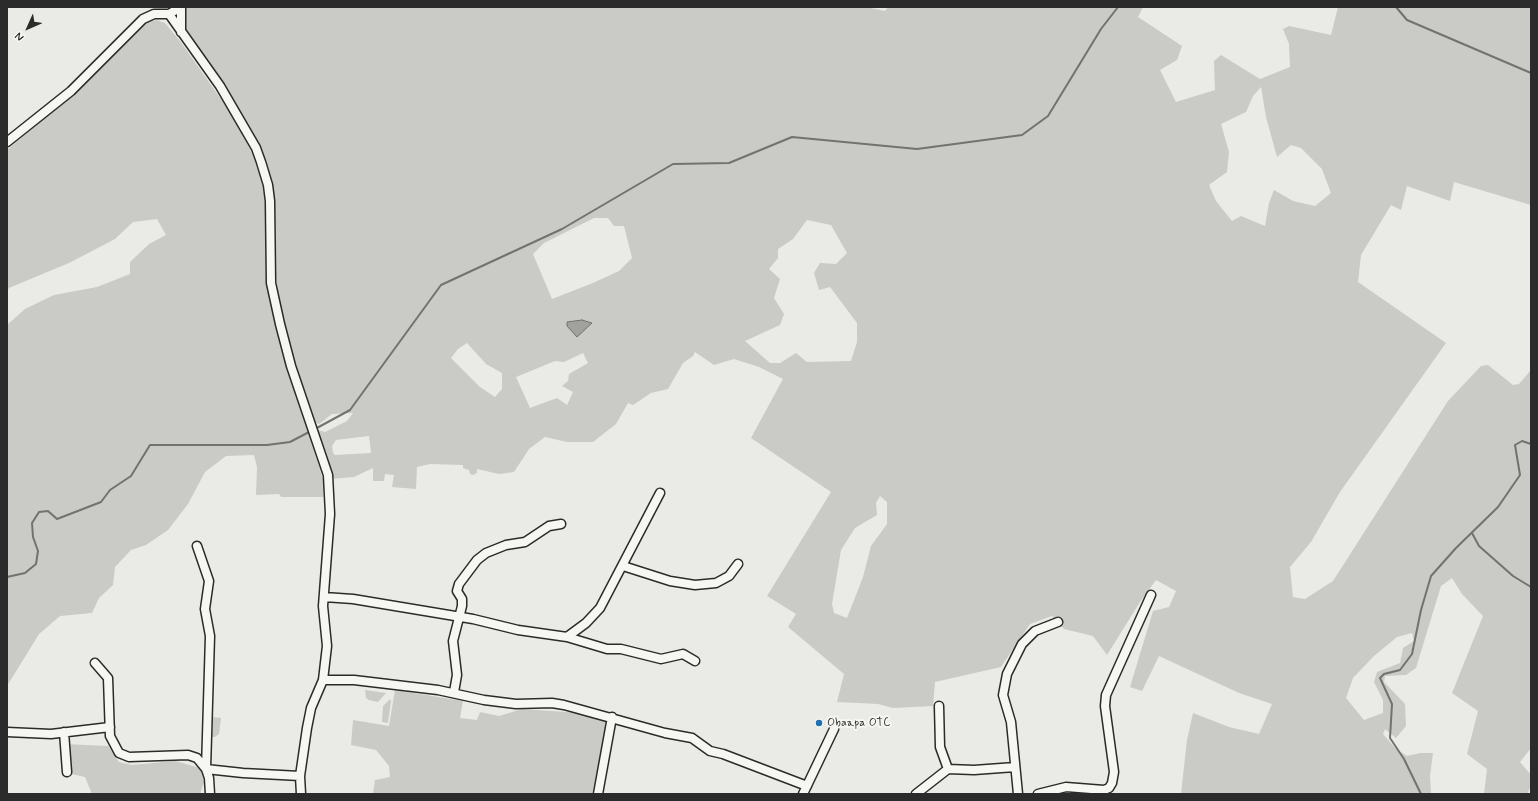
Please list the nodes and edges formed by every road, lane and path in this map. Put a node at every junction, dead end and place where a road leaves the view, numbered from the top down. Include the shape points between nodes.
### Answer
1 (181, 7) edge
2 (169, 14) junction
3 (181, 32) junction
4 (7, 142) edge
5 (660, 493) dead end
6 (561, 524) dead end
7 (197, 546) dead end
8 (738, 564) dead end
9 (623, 566) junction
10 (1151, 595) dead end
11 (324, 597) junction
12 (461, 617) junction
13 (1058, 622) dead end
14 (567, 637) junction
15 (695, 661) dead end
16 (95, 663) dead end
17 (324, 680) junction
18 (454, 692) junction
19 (939, 706) dead end
20 (612, 718) junction
21 (110, 727) junction
22 (834, 728) dead end
23 (7, 732) edge
24 (64, 732) junction
25 (1015, 767) junction
26 (206, 769) junction
27 (948, 769) junction
28 (66, 772) dead end
29 (300, 776) junction
30 (807, 786) junction
31 (1109, 791) edge
32 (210, 794) edge
33 (301, 794) edge
34 (598, 794) edge
35 (803, 794) edge
36 (916, 794) edge
37 (1018, 794) edge
38 (1038, 794) edge

1 - 2 street
1 - 3 street
2 - 3 street
2 - 4 street via 154,14 143,19 71,91
3 - 11 street via 220,86 256,148 268,185 271,283 291,366 328,475 330,514
5 - 9 street
6 - 12 street via 549,526 524,542 506,545 486,553 477,560 457,587 462,606
7 - 26 street via 209,581 205,609 210,636
8 - 9 street via 729,576 716,582 695,585 670,581
9 - 14 street via 600,608 586,623
10 - 31 street via 1106,695 1105,706 1114,772
11 - 12 street via 353,599
11 - 17 street via 327,646
12 - 14 street via 518,630
12 - 18 street via 453,641 457,676
13 - 25 street via 1035,631 1022,644 1007,674 1003,695 1011,722
14 - 15 street via 607,649 622,649 662,659 683,654
16 - 21 street via 108,678
17 - 18 street via 354,680
17 - 29 street via 311,708
18 - 20 street via 484,700 516,704 558,704
19 - 27 street via 940,747
20 - 30 street via 692,738 710,751
20 - 34 street
21 - 24 street
21 - 26 street via 113,744 123,756 138,758 188,755 197,758
22 - 30 street
23 - 24 street
24 - 28 street
25 - 27 street
25 - 37 street
26 - 29 street via 243,774
26 - 32 street
27 - 36 street
29 - 33 street
30 - 35 street
31 - 38 street via 1066,788

